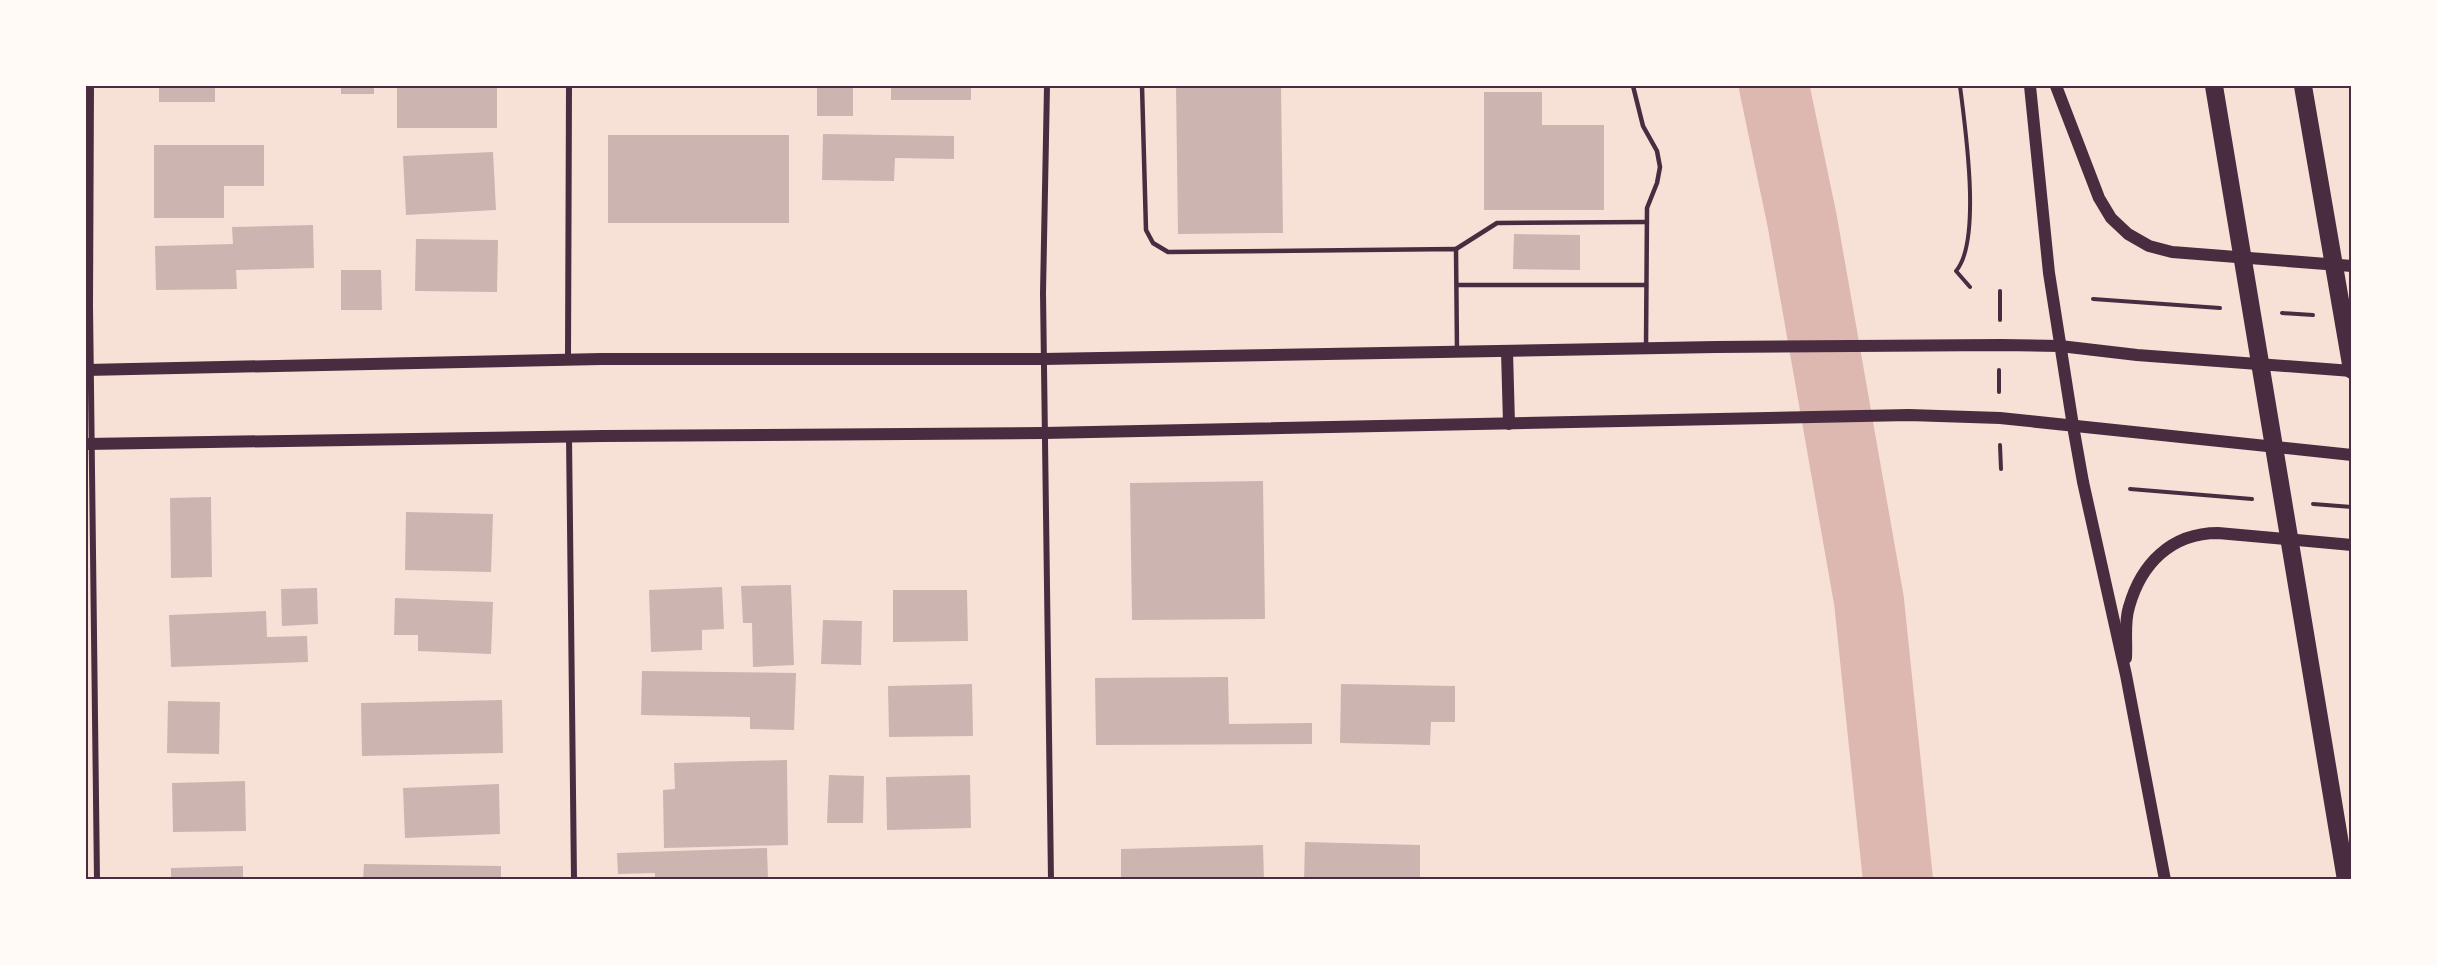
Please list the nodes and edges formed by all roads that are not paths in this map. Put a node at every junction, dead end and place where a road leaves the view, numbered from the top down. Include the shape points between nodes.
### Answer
1 (91, 86) edge
2 (569, 86) edge
3 (1047, 86) edge
4 (1142, 86) edge
5 (1633, 86) edge
6 (2030, 86) edge
7 (2056, 86) edge
8 (2214, 86) edge
9 (2303, 86) edge
10 (1647, 222) junction
11 (1456, 249) junction
12 (2352, 266) edge
13 (1457, 285) junction
14 (1646, 285) junction
15 (2060, 346) junction
16 (1646, 349) junction
17 (1457, 351) junction
18 (1506, 351) junction
19 (568, 359) junction
20 (1043, 359) junction
21 (88, 370) edge
22 (2352, 371) edge
23 (1509, 424) junction
24 (2073, 426) junction
25 (1044, 433) junction
26 (569, 436) junction
27 (89, 444) edge
28 (2352, 455) edge
29 (2352, 544) edge
30 (2126, 675) junction
31 (97, 879) edge
32 (574, 879) edge
33 (1051, 879) edge
34 (2165, 879) edge
35 (2346, 879) edge

1 - 21 street
2 - 19 street
3 - 20 street
4 - 11 lane via 1146,230 1153,243 1168,252
5 - 10 lane via 1643,126 1657,151 1660,167 1647,208
6 - 15 main road
7 - 12 main road via 2099,198 2111,218 2128,234 2149,246 2172,252
8 - 35 highway
9 - 22 highway
10 - 11 lane via 1497,223
10 - 14 lane
11 - 13 lane
13 - 14 lane
13 - 17 lane
14 - 16 lane
15 - 16 main road
15 - 22 main road
15 - 24 main road
16 - 18 main road
17 - 18 main road
17 - 20 main road
18 - 23 main road
19 - 20 main road
19 - 21 main road
20 - 25 street
21 - 27 street
23 - 24 main road via 1909,415 2000,417
23 - 25 main road
24 - 28 main road
24 - 30 main road
25 - 26 main road
25 - 33 street
26 - 27 main road
26 - 32 street
27 - 31 street
29 - 30 main road via 2217,533 2178,540 2142,574 2128,609
30 - 34 main road

